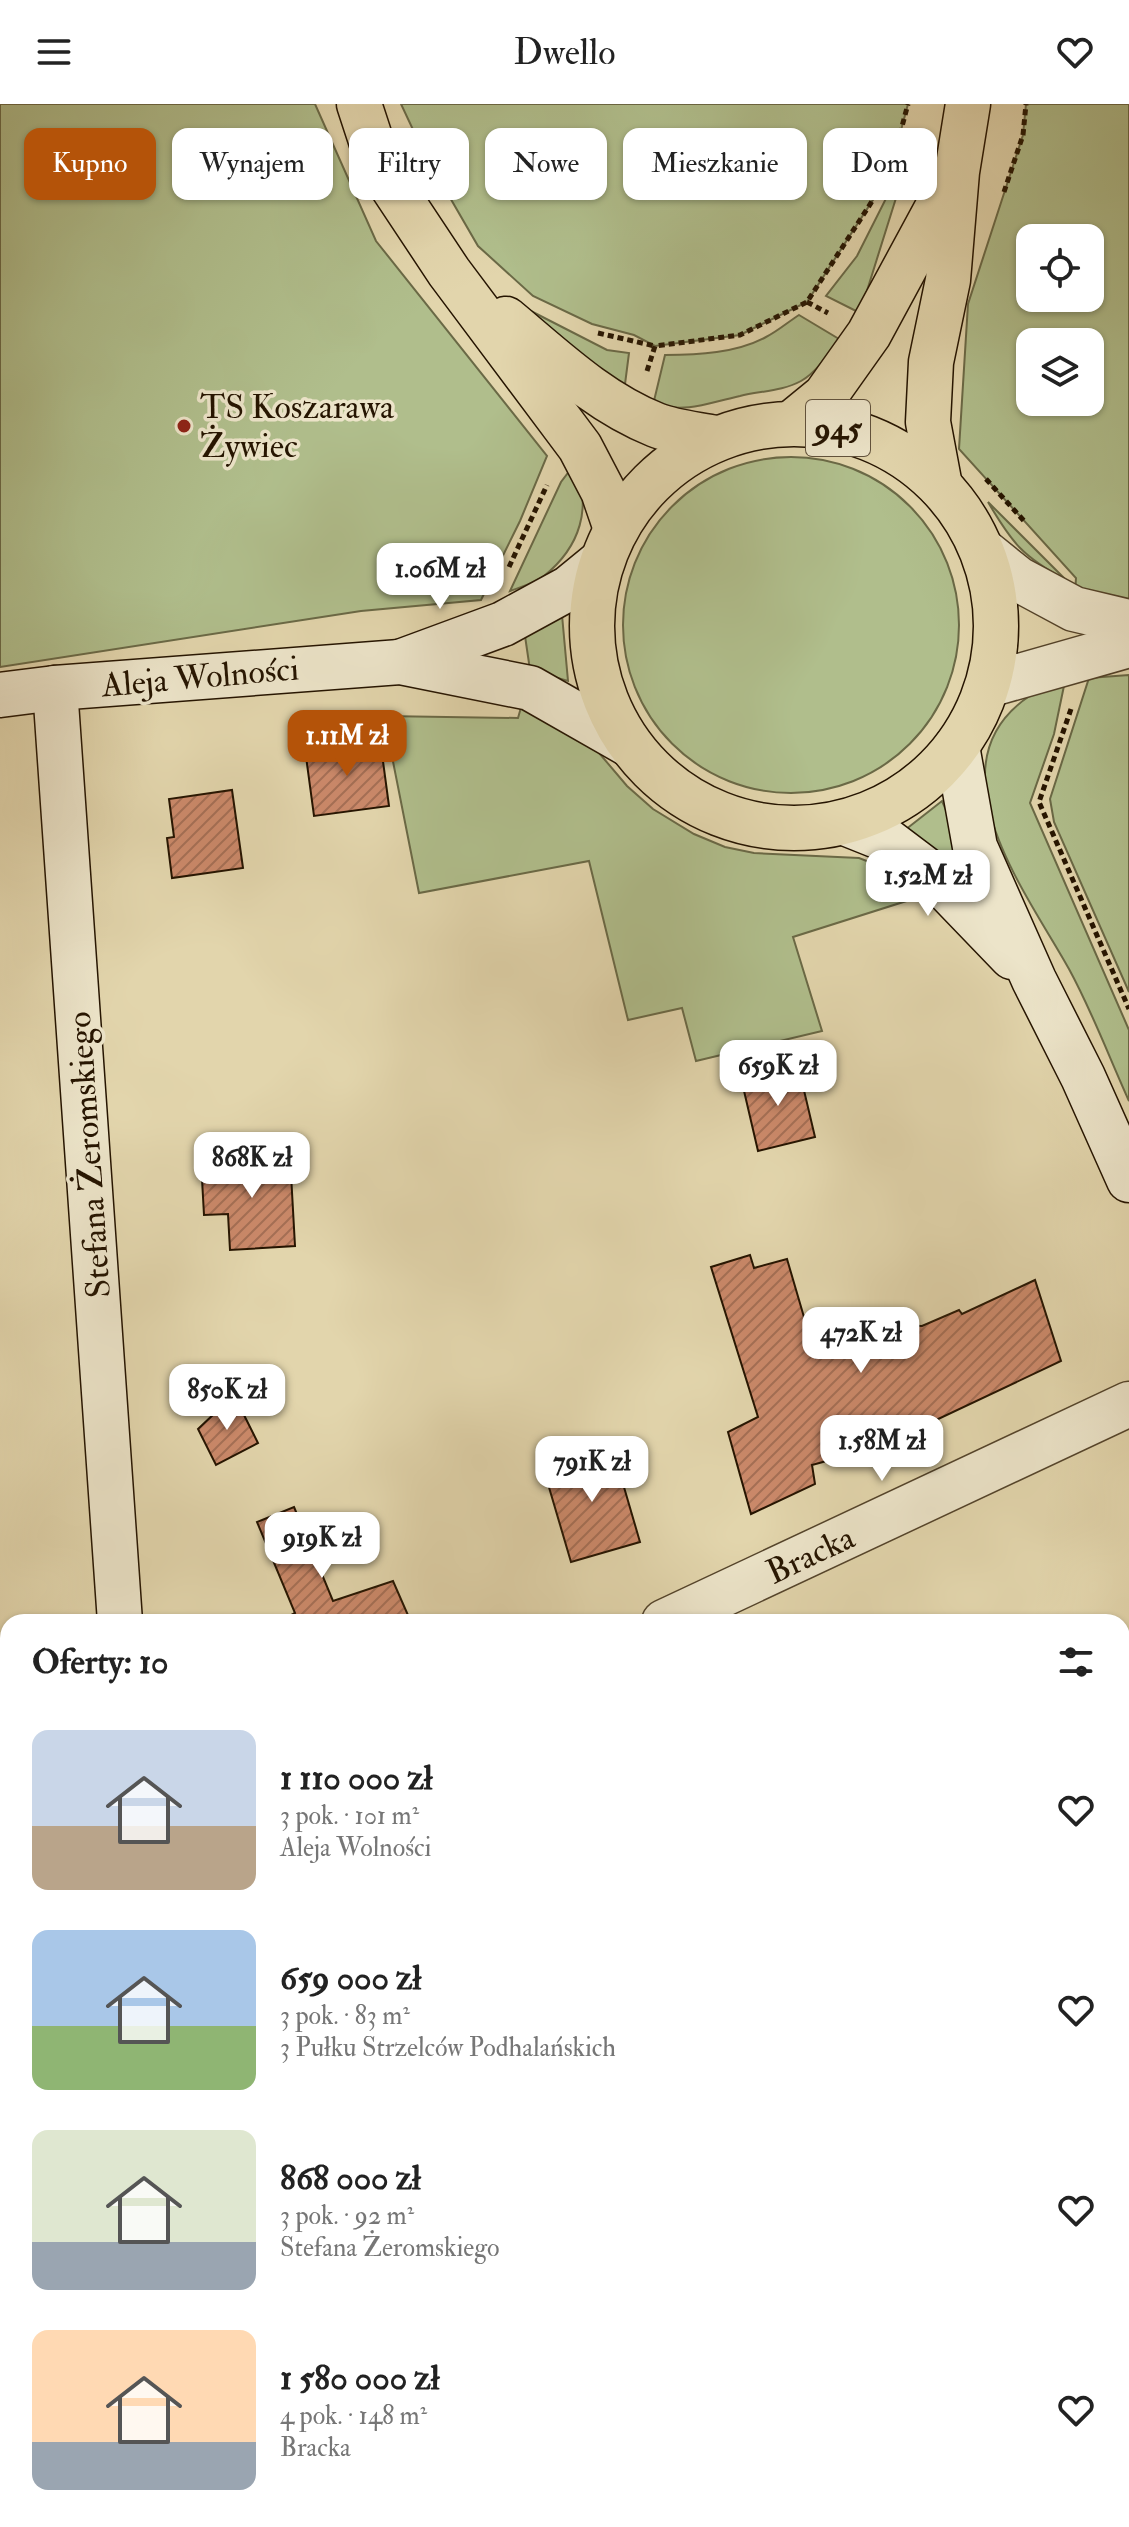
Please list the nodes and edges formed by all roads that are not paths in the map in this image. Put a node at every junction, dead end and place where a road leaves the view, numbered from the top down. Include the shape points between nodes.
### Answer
1 (359, 104) edge
2 (968, 104) edge
3 (957, 172) junction
4 (449, 272) junction
5 (792, 423) junction
6 (716, 438) junction
7 (960, 479) junction
8 (609, 545) junction
9 (982, 550) junction
10 (1129, 622) edge
11 (1129, 645) edge
12 (400, 662) junction
13 (988, 685) junction
14 (55, 688) junction
15 (0, 695) edge
16 (630, 745) junction
17 (957, 746) junction
18 (845, 823) junction
19 (1034, 980) junction
20 (1129, 1180) edge
21 (1129, 1404) edge
22 (119, 1614) edge
23 (681, 1614) edge

1 - 4 main road, 945 via 380,168
2 - 3 main road, 945
3 - 5 main road, 945 via 869,334 825,396
3 - 7 main road, 945 via 928,422
4 - 6 main road, 945 via 580,382 623,409 658,426
4 - 8 main road, 945 via 580,447 603,491
5 - 6 main road, 945
5 - 7 main road, 945 via 835,427 875,440
6 - 8 main road, 945 via 658,475
7 - 9 main road, 945 via 964,516
8 - 12 street, Aleja Wolności via 569,588 503,624
8 - 16 main road, 945 via 592,608 593,657 606,703
9 - 10 street via 1018,579 1074,609
9 - 13 main road, 945 via 996,617
11 - 13 street
12 - 14 street, Aleja Wolności
12 - 16 street, Aleja Wolności via 530,688
13 - 17 main road, 945
14 - 15 street, Aleja Wolności
14 - 22 street, Stefana Żeromskiego
16 - 18 main road, 945 via 662,781 714,812 749,824 797,829
17 - 18 main road, 945 via 908,794
17 - 19 street via 975,847
18 - 19 street via 885,839 934,876
19 - 20 street
21 - 23 street, Bracka

